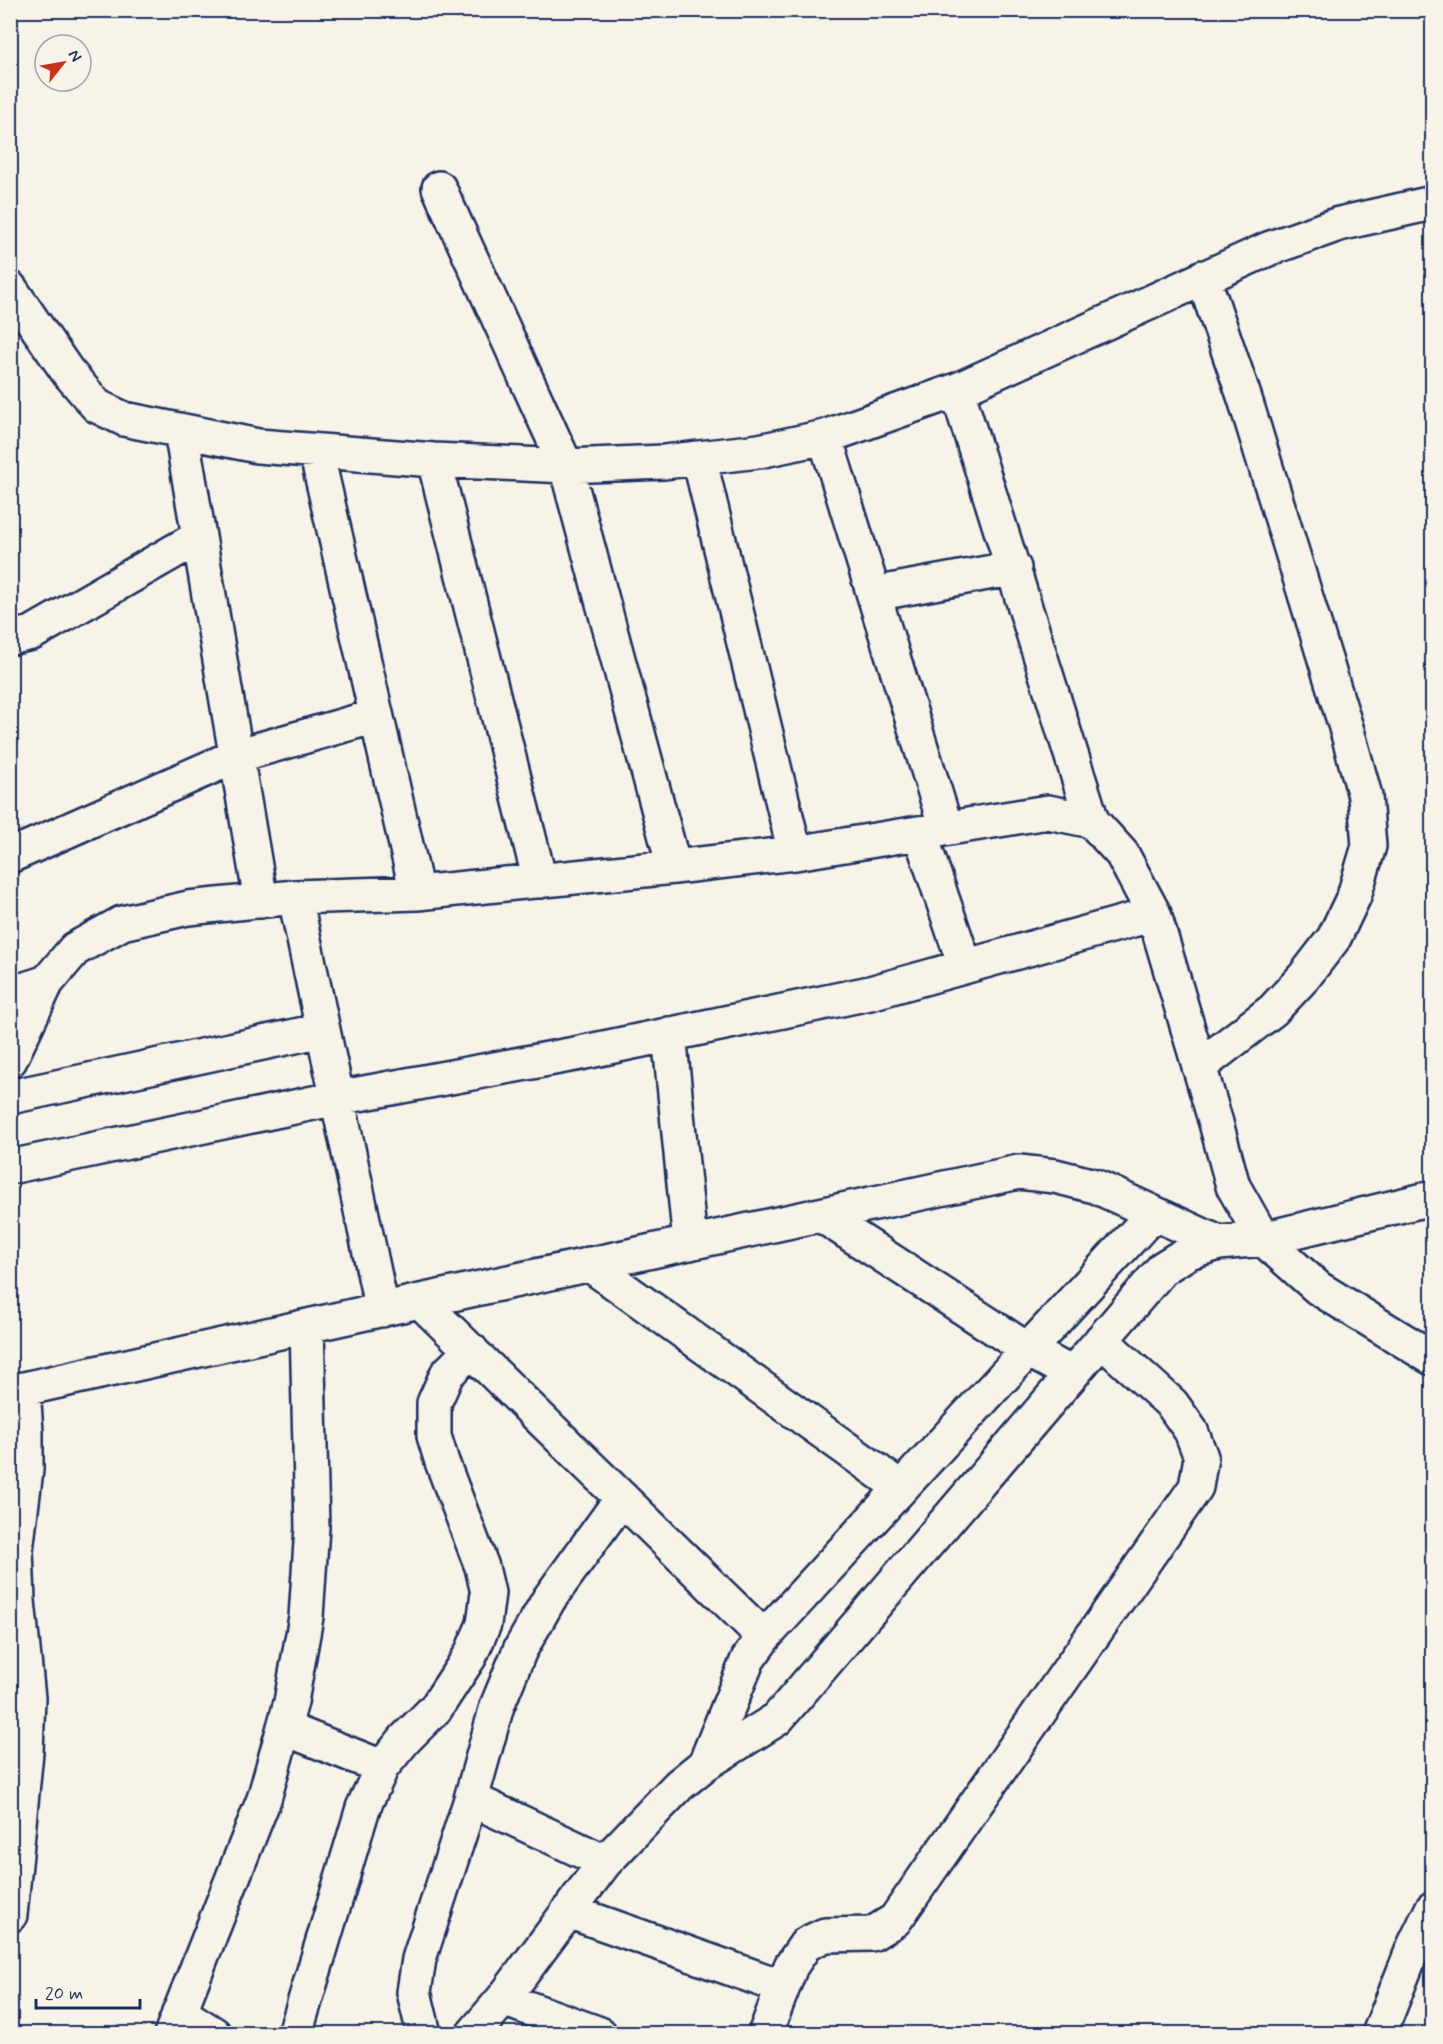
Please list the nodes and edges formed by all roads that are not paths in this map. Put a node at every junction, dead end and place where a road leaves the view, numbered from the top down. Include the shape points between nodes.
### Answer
1 (439, 188) dead end
2 (1432, 203) edge
3 (1203, 277) junction
4 (16, 309) edge
5 (957, 390) junction
6 (181, 431) junction
7 (825, 437) junction
8 (316, 451) junction
9 (699, 458) junction
10 (434, 460) junction
11 (566, 466) junction
12 (199, 537) junction
13 (1014, 568) junction
14 (874, 594) junction
15 (10, 638) edge
16 (376, 716) junction
17 (236, 756) junction
18 (1092, 821) junction
19 (933, 831) junction
20 (795, 854) junction
21 (10, 856) edge
22 (674, 867) junction
23 (540, 881) junction
24 (417, 893) junction
25 (295, 897) junction
26 (261, 901) junction
27 (1154, 914) junction
28 (965, 966) junction
29 (22, 986) edge
30 (323, 1030) junction
31 (669, 1034) junction
32 (10, 1060) edge
33 (1200, 1067) junction
34 (10, 1097) edge
35 (337, 1098) junction
36 (10, 1167) edge
37 (1432, 1198) edge
38 (1154, 1213) junction
39 (821, 1215) junction
40 (1263, 1239) junction
41 (690, 1243) junction
42 (1220, 1243) junction
43 (590, 1264) junction
44 (420, 1301) junction
45 (382, 1310) junction
46 (307, 1326) junction
47 (1101, 1340) junction
48 (471, 1350) junction
49 (1028, 1350) junction
50 (1432, 1358) edge
51 (1072, 1374) junction
52 (17, 1391) edge
53 (901, 1488) junction
54 (622, 1498) junction
55 (764, 1637) junction
56 (284, 1728) junction
57 (705, 1764) junction
58 (382, 1767) junction
59 (471, 1798) junction
60 (605, 1862) junction
61 (1432, 1910) edge
62 (568, 1911) junction
63 (10, 1915) edge
64 (783, 1987) junction
65 (503, 1999) junction
66 (175, 2023) edge
67 (214, 2034) edge
68 (295, 2034) edge
69 (424, 2034) edge
70 (473, 2034) edge
71 (600, 2034) edge
72 (765, 2034) edge
73 (1380, 2034) edge

1 - 11 street
2 - 3 street via 1339,224
3 - 5 street
3 - 33 street via 1245,399 1347,734 1365,796 1370,846 1354,896 1334,938 1304,977 1272,1010
4 - 6 street via 98,406 124,419
5 - 7 street
5 - 13 street
6 - 8 street via 258,447
6 - 12 street
7 - 9 street
7 - 14 street
8 - 10 street
8 - 16 street
9 - 11 street
9 - 20 street
10 - 11 street
10 - 23 street
11 - 22 street
12 - 15 street via 32,633
12 - 17 street
13 - 14 street
13 - 18 street
14 - 19 street
16 - 17 street
16 - 24 street
17 - 21 street
17 - 26 street
18 - 19 street via 1048,812
18 - 27 street via 1122,854
19 - 20 street
19 - 28 street
20 - 22 street
22 - 23 street
23 - 24 street
24 - 25 street
25 - 26 street
25 - 30 street
26 - 29 street via 188,908 122,923 75,949
27 - 28 street
27 - 33 street
28 - 31 street via 870,993
29 - 32 street
30 - 34 street
30 - 35 street
31 - 35 street
31 - 41 street
33 - 40 street via 1233,1186
35 - 36 street
35 - 45 street
37 - 40 street
38 - 39 street via 1095,1186 1019,1172
38 - 42 street
38 - 49 street
39 - 41 street
39 - 49 street
40 - 42 street
40 - 50 street via 1318,1288
41 - 43 street
42 - 47 street via 1189,1252 1163,1268
43 - 44 street
43 - 53 street
44 - 45 street
44 - 48 street
45 - 46 street
46 - 52 street
46 - 56 street via 312,1527 306,1617
47 - 51 street
47 - 64 street via 1172,1404 1191,1431 1201,1457 1196,1487 895,1920 872,1934 825,1935 806,1944
48 - 54 street
48 - 58 street via 447,1374 438,1393 434,1436 482,1567 488,1593 483,1624 470,1656 436,1708
49 - 51 street
49 - 53 street
51 - 57 street via 777,1719
52 - 63 street via 26,1432 26,1470 16,1550 28,1698
53 - 55 street
54 - 55 street
54 - 59 street via 549,1599 520,1650 497,1706
55 - 57 street via 748,1659
56 - 58 street
56 - 66 street via 264,1798
57 - 60 street
58 - 68 street via 363,1808
59 - 60 street
59 - 69 street via 419,1959 414,1992
60 - 62 street
61 - 73 street
62 - 64 street
62 - 65 street
64 - 72 street
65 - 70 street
65 - 71 street
66 - 67 street

